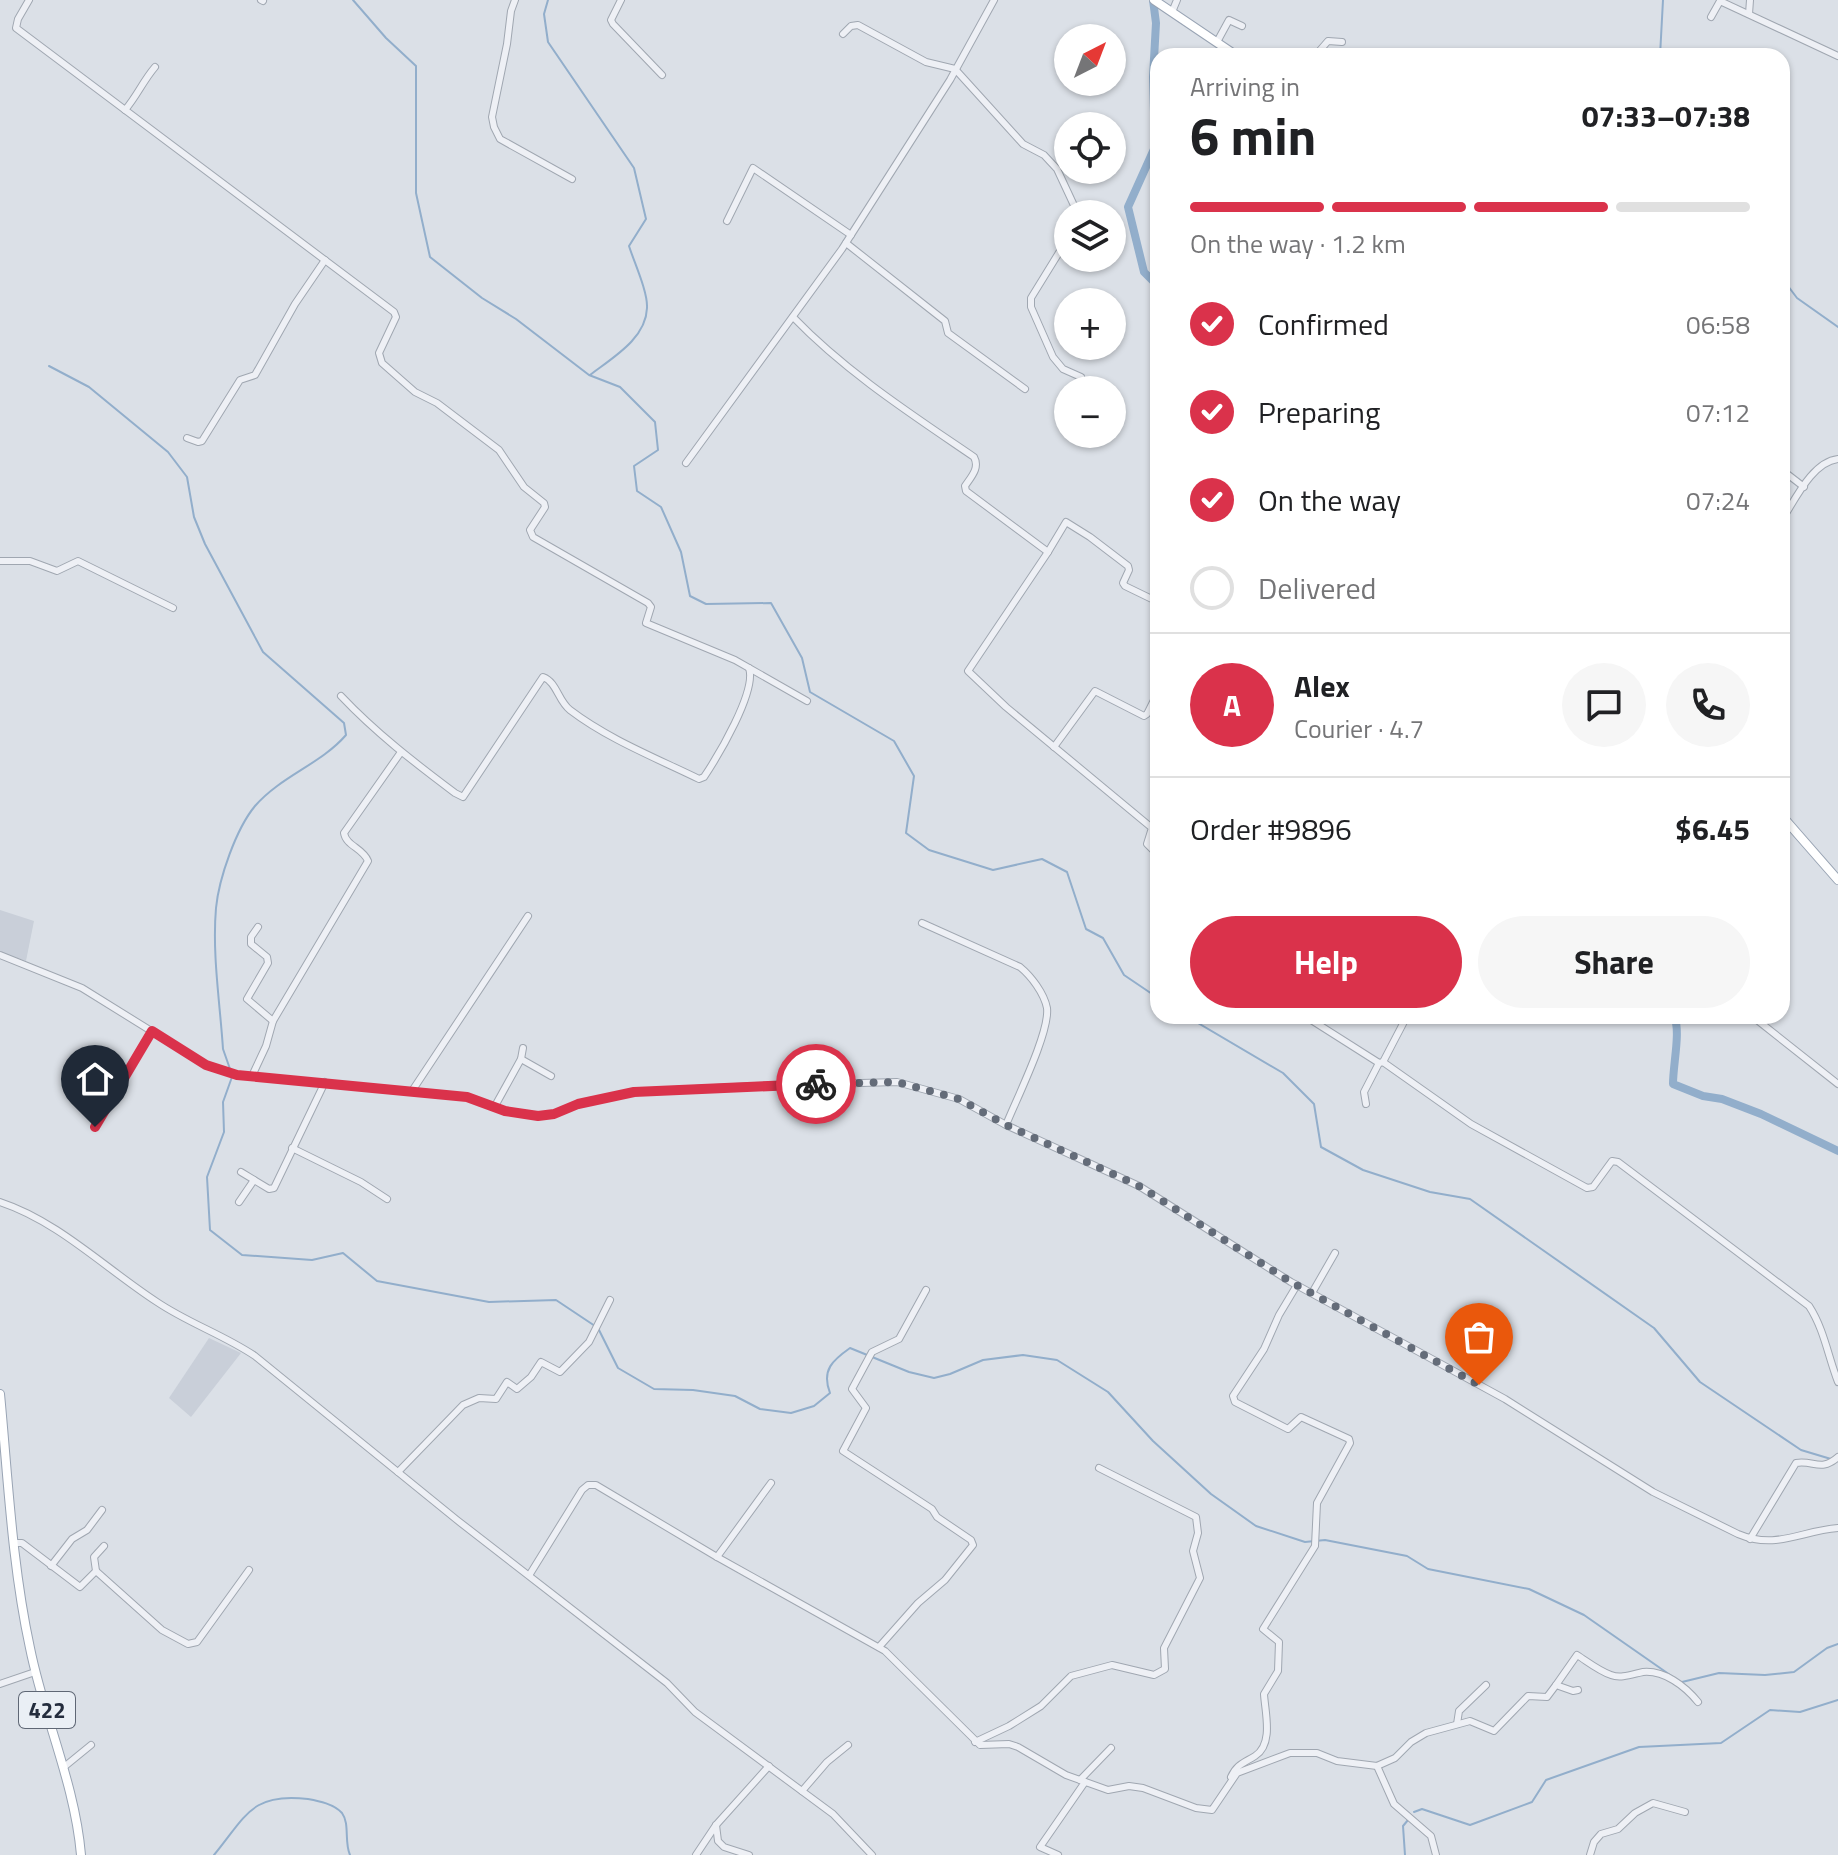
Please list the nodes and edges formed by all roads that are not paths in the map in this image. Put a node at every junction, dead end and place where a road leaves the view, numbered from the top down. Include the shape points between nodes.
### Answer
1 (29, 0) edge
2 (515, 0) edge
3 (621, 0) edge
4 (994, 0) edge
5 (1155, 0) edge
6 (1177, 0) edge
7 (1750, 0) edge
8 (1172, 12) junction
9 (1749, 14) junction
10 (1711, 17) dead end
11 (1242, 26) dead end
12 (843, 34) dead end
13 (1217, 42) junction
14 (1342, 42) dead end
15 (1226, 48) edge
16 (1322, 48) edge
17 (1838, 56) edge
18 (155, 67) dead end
19 (955, 69) junction
20 (662, 75) dead end
21 (125, 110) junction
22 (572, 179) dead end
23 (1071, 200) edge
24 (727, 221) dead end
25 (851, 235) junction
26 (846, 243) junction
27 (325, 260) junction
28 (1054, 261) edge
29 (793, 317) junction
30 (1079, 376) edge
31 (1025, 389) dead end
32 (187, 438) dead end
33 (1838, 459) edge
34 (686, 463) dead end
35 (1790, 476) edge
36 (1804, 487) junction
37 (1790, 508) edge
38 (1048, 552) junction
39 (0, 561) edge
40 (1150, 598) edge
41 (173, 608) dead end
42 (749, 668) junction
43 (341, 696) dead end
44 (807, 701) dead end
45 (1150, 708) edge
46 (1054, 747) junction
47 (401, 752) junction
48 (1790, 825) edge
49 (1150, 826) edge
50 (1838, 879) edge
51 (528, 916) dead end
52 (922, 923) dead end
53 (258, 927) dead end
54 (0, 955) edge
55 (273, 1021) junction
56 (1318, 1024) edge
57 (1402, 1024) edge
58 (1762, 1024) edge
59 (152, 1031) junction
60 (523, 1048) dead end
61 (521, 1059) junction
62 (1381, 1062) junction
63 (252, 1076) junction
64 (551, 1076) dead end
65 (325, 1082) junction
66 (1838, 1084) edge
67 (412, 1091) junction
68 (1366, 1104) dead end
69 (495, 1106) junction
70 (1006, 1125) junction
71 (95, 1127) dead end
72 (292, 1148) junction
73 (241, 1172) dead end
74 (254, 1180) junction
75 (387, 1199) dead end
76 (0, 1202) edge
77 (239, 1202) dead end
78 (1335, 1253) dead end
79 (1297, 1285) junction
80 (926, 1290) dead end
81 (1312, 1293) junction
82 (610, 1300) dead end
83 (1838, 1382) edge
84 (0, 1394) edge
85 (1838, 1457) edge
86 (1099, 1468) dead end
87 (398, 1472) junction
88 (771, 1483) dead end
89 (102, 1510) dead end
90 (1838, 1528) edge
91 (1750, 1539) junction
92 (15, 1543) junction
93 (104, 1546) dead end
94 (717, 1557) junction
95 (51, 1566) junction
96 (249, 1570) dead end
97 (96, 1571) junction
98 (530, 1574) junction
99 (879, 1647) junction
100 (35, 1672) junction
101 (0, 1684) edge
102 (1486, 1685) dead end
103 (1556, 1685) junction
104 (1578, 1690) dead end
105 (1698, 1702) dead end
106 (1457, 1724) junction
107 (975, 1742) junction
108 (91, 1745) dead end
109 (848, 1745) dead end
110 (1111, 1748) dead end
111 (769, 1766) junction
112 (1377, 1766) junction
113 (64, 1767) junction
114 (1083, 1781) junction
115 (1226, 1788) junction
116 (802, 1791) junction
117 (1685, 1812) dead end
118 (716, 1825) junction
119 (728, 1852) edge
120 (81, 1855) edge
121 (696, 1855) edge
122 (749, 1855) edge
123 (872, 1855) edge
124 (1058, 1855) edge
125 (1436, 1855) edge
126 (1590, 1855) edge

1 - 21 street via 16,28
2 - 22 street via 494,127 500,139
3 - 20 street via 613,24
4 - 19 street
5 - 8 main road
6 - 8 street
7 - 9 street
8 - 13 main road
9 - 10 street via 1720,1
9 - 17 street
11 - 13 street via 1229,20
12 - 19 street via 858,25 926,62
13 - 15 main road
14 - 16 street via 1328,41
18 - 21 street
19 - 23 street via 1023,144 1057,169
19 - 25 street
21 - 27 street
24 - 25 street via 753,168
25 - 26 street
26 - 29 street
26 - 31 street via 945,321 948,333
27 - 32 street via 255,375 240,380 202,441
27 - 42 street via 396,317 379,353 382,363 499,450 524,487 544,503 530,530 533,537 648,603 646,623
28 - 30 street via 1031,298 1031,307 1053,357
29 - 34 street
29 - 38 street via 888,399 974,457 976,469 966,491
33 - 36 street via 1828,460
35 - 36 street
36 - 37 street
38 - 40 street via 1066,522 1128,566 1125,586
38 - 46 street via 968,671
39 - 41 street via 30,561 57,571 78,561
42 - 44 street
42 - 47 street via 748,692 707,773 699,779 588,722 564,705 543,677 463,797
43 - 47 street
45 - 46 street via 1144,716 1095,691
46 - 49 street
47 - 55 street via 344,833 368,861
48 - 50 main road
51 - 67 street
52 - 70 street via 1020,967 1042,996 1047,1010 1038,1050
53 - 55 street via 251,944 268,963 247,999
54 - 59 street via 82,988
55 - 63 street
56 - 62 street
57 - 62 street
58 - 66 street
59 - 63 street via 206,1065
59 - 71 street
60 - 61 street
61 - 64 street
61 - 69 street
62 - 68 street via 1364,1092
62 - 83 street via 1471,1124 1587,1188 1612,1161 1629,1170 1809,1306 1821,1324
63 - 65 street
65 - 67 street
65 - 72 street
67 - 69 street
69 - 70 street via 538,1116 634,1092 889,1082 959,1099
70 - 79 street via 1139,1186
72 - 74 street via 274,1188
72 - 75 street
73 - 74 street
74 - 77 street
76 - 87 street via 25,1211 161,1305 240,1346
78 - 81 street
79 - 81 street
79 - 115 street via 1233,1396 1235,1402 1288,1429 1301,1417 1350,1443 1317,1503 1315,1546 1263,1629 1279,1642 1278,1671 1264,1694 1268,1716 1263,1748 1240,1763
80 - 99 street via 899,1339 872,1352 852,1389 866,1408 843,1451 932,1509 973,1545
81 - 91 street via 1505,1399 1653,1492
82 - 87 street via 589,1342 560,1372 541,1362 517,1389 507,1382 496,1399 479,1398 463,1405
84 - 92 main road, 422
85 - 91 street via 1830,1465 1796,1463
86 - 107 street via 1196,1517 1193,1551 1200,1578 1164,1648 1165,1669 1154,1675 1112,1665 1071,1676 1041,1706
87 - 98 street
88 - 94 street
89 - 95 street
90 - 91 street via 1779,1541
92 - 95 street
92 - 100 main road, 422
93 - 97 street via 94,1557
94 - 98 street via 588,1485
94 - 99 street
95 - 97 street via 77,1587
96 - 97 street via 197,1642 188,1644 162,1630
98 - 111 street via 667,1683 695,1712
99 - 107 street
100 - 101 street
100 - 113 main road, 422
102 - 106 street via 1459,1711
103 - 104 street
103 - 105 street via 1577,1655 1611,1676 1647,1671 1667,1676
103 - 106 street via 1547,1697 1528,1696 1494,1731 1470,1721
106 - 112 street via 1419,1737
107 - 114 street via 1018,1747
108 - 113 street
109 - 116 street
110 - 114 street
111 - 116 street
111 - 118 street
112 - 115 street via 1298,1751 1244,1769
112 - 125 street via 1394,1804 1431,1836
113 - 120 main road, 422
114 - 115 street via 1108,1790 1143,1788 1212,1810
114 - 124 street via 1040,1847
116 - 123 street
117 - 126 street via 1653,1803 1618,1829 1601,1834
118 - 119 street via 718,1841
118 - 121 street
119 - 122 street

